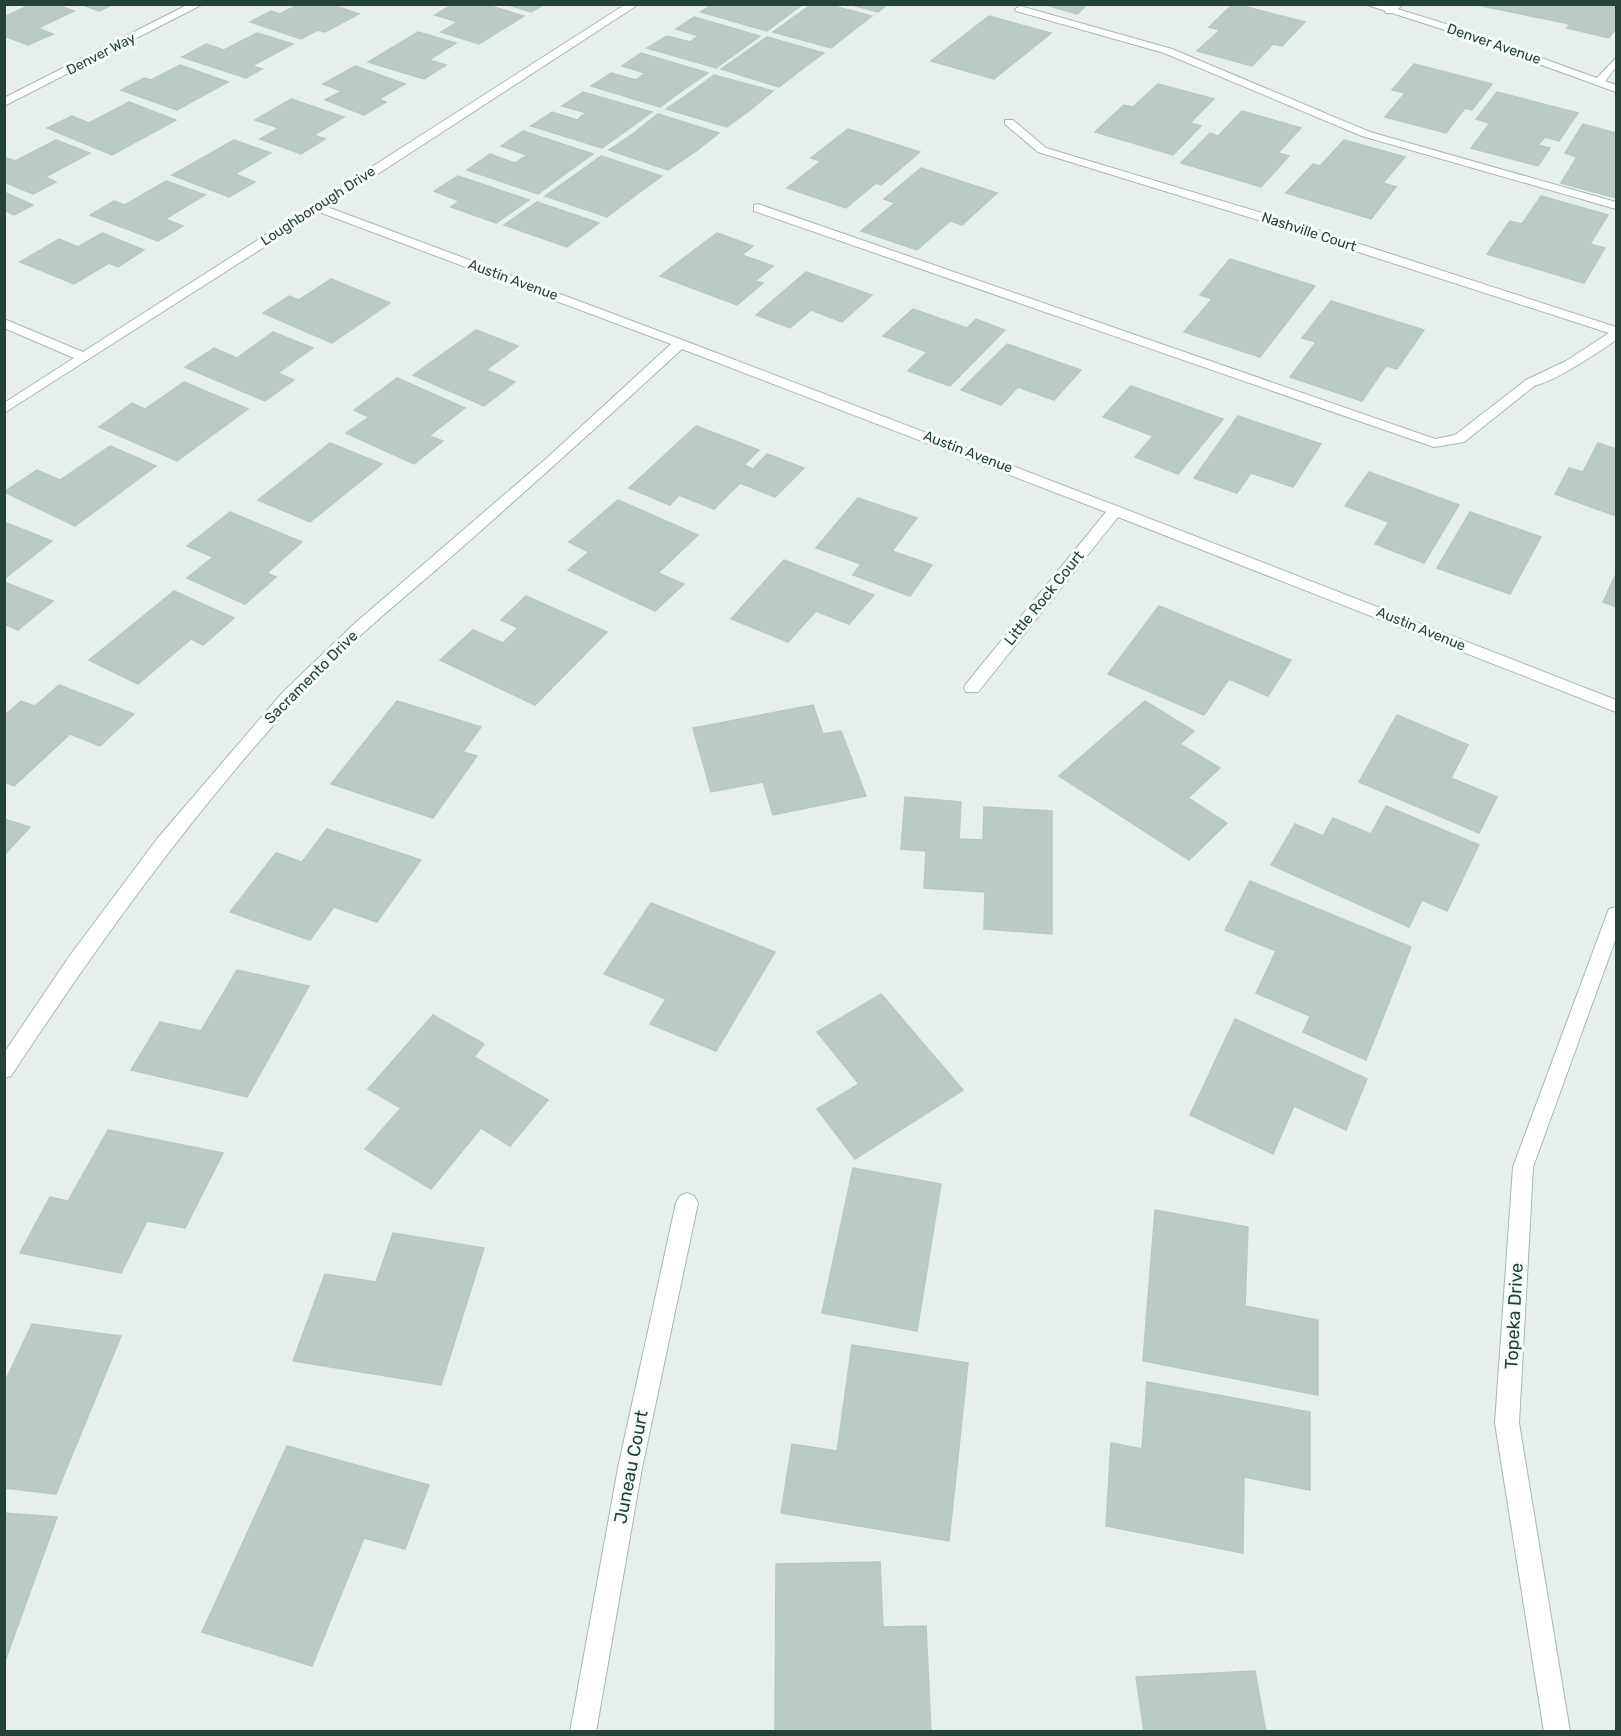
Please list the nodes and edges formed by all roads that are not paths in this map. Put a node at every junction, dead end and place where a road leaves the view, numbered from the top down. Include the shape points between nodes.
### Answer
1 (198, 4) edge
2 (634, 4) edge
3 (1369, 4) edge
4 (1394, 8) edge
5 (1020, 9) dead end
6 (1617, 61) edge
7 (1599, 82) junction
8 (1617, 89) edge
9 (4, 103) edge
10 (1009, 122) dead end
11 (1617, 206) edge
12 (316, 207) junction
13 (758, 208) dead end
14 (4, 323) edge
15 (1617, 332) edge
16 (681, 342) junction
17 (83, 357) junction
18 (4, 409) edge
19 (1116, 509) junction
20 (972, 688) dead end
21 (1617, 706) edge
22 (1617, 914) edge
23 (4, 1070) edge
24 (687, 1203) dead end
25 (583, 1731) edge
26 (1557, 1731) edge

1 - 9 street, Denver Way
2 - 12 street, Loughborough Drive
3 - 4 street, Denver Avenue
4 - 7 street, Denver Avenue
5 - 11 street via 1168,51 1366,134
6 - 7 street
7 - 8 street, Denver Avenue
10 - 15 street, Nashville Court via 1042,150
12 - 16 street, Austin Avenue
12 - 17 street, Loughborough Drive
13 - 15 street via 1434,443 1460,439 1531,383 1571,364
14 - 17 street
16 - 19 street, Austin Avenue
16 - 23 street, Sacramento Drive via 289,696 163,844 78,959
17 - 18 street, Loughborough Drive
19 - 20 street, Little Rock Court
19 - 21 street, Austin Avenue
22 - 26 street, Topeka Drive via 1523,1167 1507,1424
24 - 25 street, Juneau Court via 630,1468

